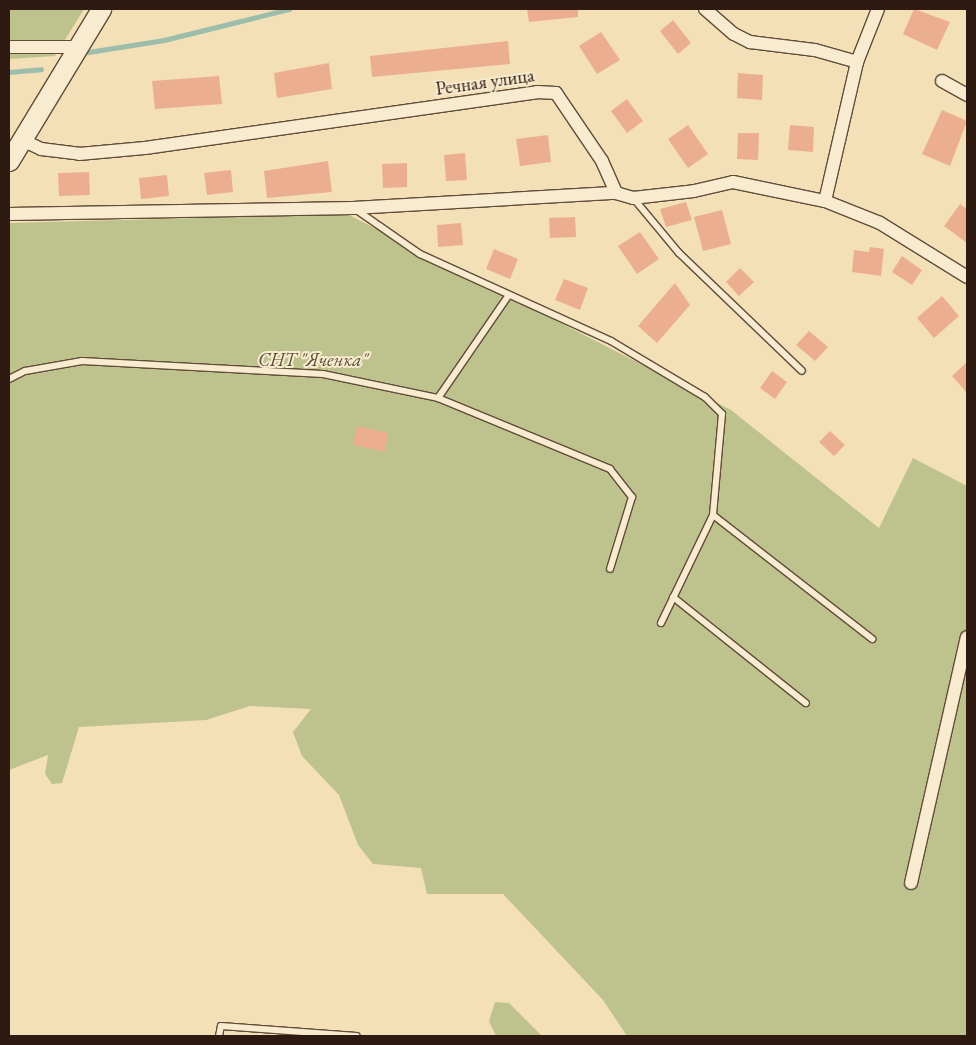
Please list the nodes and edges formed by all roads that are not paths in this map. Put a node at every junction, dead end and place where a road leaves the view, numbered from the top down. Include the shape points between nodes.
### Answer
1 (101, 9) edge
2 (705, 9) edge
3 (878, 9) edge
4 (9, 47) edge
5 (78, 47) junction
6 (857, 62) junction
7 (942, 81) dead end
8 (967, 95) edge
9 (22, 140) junction
10 (9, 161) edge
11 (616, 194) junction
12 (634, 198) junction
13 (825, 201) junction
14 (353, 208) junction
15 (9, 214) edge
16 (967, 277) edge
17 (508, 296) junction
18 (802, 371) dead end
19 (9, 379) edge
20 (438, 398) junction
21 (713, 515) junction
22 (610, 569) dead end
23 (673, 597) junction
24 (661, 623) dead end
25 (967, 637) edge
26 (872, 640) dead end
27 (806, 703) dead end
28 (911, 883) dead end
29 (218, 1036) edge
30 (357, 1036) edge

1 - 5 street
2 - 6 street via 750,42 815,50
3 - 6 street
4 - 5 street
5 - 9 street
6 - 13 street
7 - 8 street
9 - 10 street
9 - 11 street, Речная улица via 41,149 79,154 145,148 546,92 556,93 576,121
11 - 12 street
11 - 14 street
12 - 13 street via 694,191 734,182
12 - 18 lane via 679,253
13 - 16 street via 880,223
14 - 15 street
14 - 17 lane via 420,254
17 - 20 lane
17 - 21 lane via 611,341 704,397 722,414
19 - 20 lane via 25,372 82,361 323,374
20 - 22 lane via 610,469 632,497
21 - 23 lane
21 - 26 lane
23 - 24 lane
23 - 27 lane
25 - 28 street
29 - 30 lane via 220,1026

